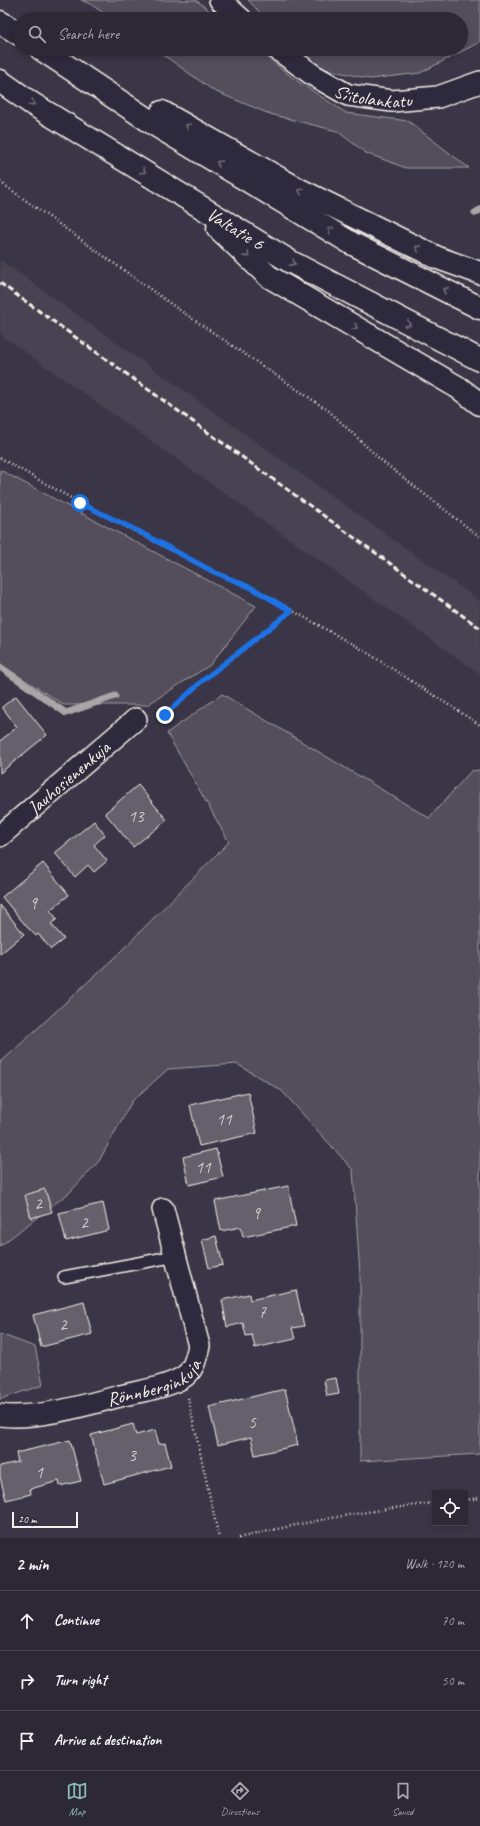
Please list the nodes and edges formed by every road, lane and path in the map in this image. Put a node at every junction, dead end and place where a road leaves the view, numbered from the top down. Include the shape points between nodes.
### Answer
1 (220, 0) edge
2 (233, 12) edge
3 (0, 20) edge
4 (12, 26) edge
5 (12, 29) edge
6 (52, 56) edge
7 (65, 56) edge
8 (287, 56) edge
9 (0, 81) edge
10 (480, 82) edge
11 (0, 182) edge
12 (188, 199) junction
13 (480, 273) edge
14 (480, 308) edge
15 (480, 360) edge
16 (480, 404) edge
17 (0, 458) edge
18 (480, 537) edge
19 (291, 611) junction
20 (136, 719) joint
21 (480, 725) edge
22 (0, 836) edge
23 (163, 1209) dead end
24 (176, 1256) junction
25 (64, 1277) dead end
26 (183, 1377) junction
27 (0, 1415) edge
28 (480, 1498) edge
29 (468, 1500) edge
30 (432, 1503) edge
31 (219, 1538) edge
32 (239, 1538) edge

1 - 2 street
3 - 4 highway
3 - 5 highway
14 -> 6 highway via 351,243 157,126
13 -> 7 highway via 438,258 298,189
8 - 10 street, Siitolankatu via 348,95 392,100 438,97
9 -> 12 highway, Valtatie 6
11 - 18 path via 178,309 329,410 383,462
12 -> 15 highway, Valtatie 6 via 291,262
12 -> 16 highway via 268,276 459,388
17 - 19 path via 80,503 214,572 252,588
19 - 20 path via 202,681 165,715
19 - 21 path via 363,650
20 - 22 street, Jauhosienenkuja
23 - 24 street, Rönnberginkuja
24 - 25 lane
24 - 26 street, Rönnberginkuja via 199,1346 194,1366
26 - 27 street, Rönnberginkuja via 156,1388 69,1409 13,1417
26 - 31 path
28 - 29 path
30 - 32 path via 384,1508 304,1522

